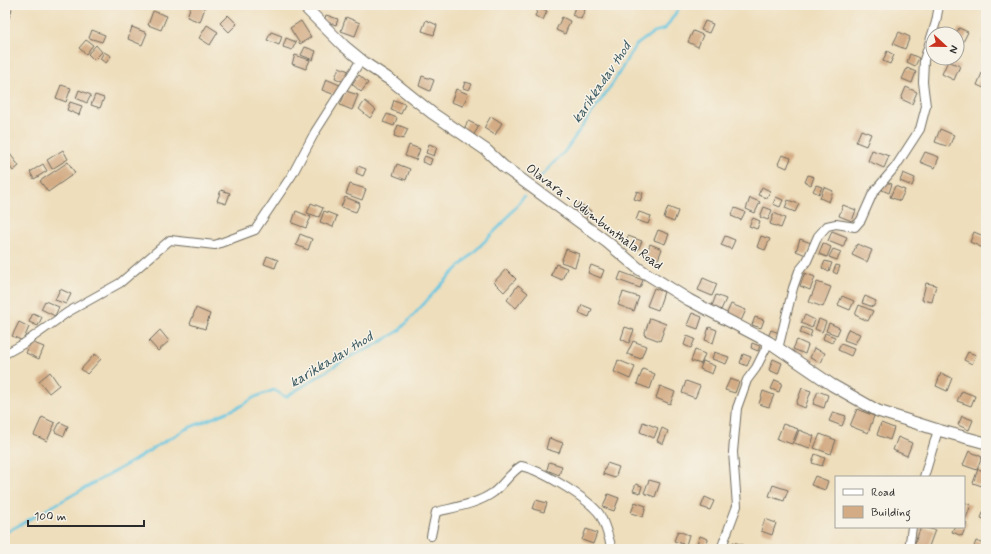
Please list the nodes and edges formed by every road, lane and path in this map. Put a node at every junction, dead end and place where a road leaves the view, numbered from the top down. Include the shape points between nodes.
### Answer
1 (303, 5) edge
2 (939, 5) edge
3 (361, 60) junction
4 (773, 346) junction
5 (5, 354) edge
6 (938, 430) junction
7 (986, 443) edge
8 (924, 476) edge
9 (912, 528) edge
10 (431, 536) dead end
11 (612, 549) edge
12 (721, 549) edge
13 (909, 549) edge

1 - 3 main road, Olavara - Udumbunthala Road
2 - 4 street via 924,60 926,106 920,129 896,166 873,193 855,227 836,224 826,226 818,236 799,271
3 - 4 main road, Olavara - Udumbunthala Road via 486,150 503,166 607,242 639,269
3 - 5 street via 315,132 292,175 255,230 215,245 170,240 120,283 68,312
4 - 6 main road, Olavara - Udumbunthala Road via 878,411
4 - 12 street via 747,380 737,408 733,452 737,506
6 - 7 main road, Olavara - Udumbunthala Road
6 - 8 street
9 - 13 street
10 - 11 street via 436,512 480,500 495,492 521,466 531,468 566,487 598,512

